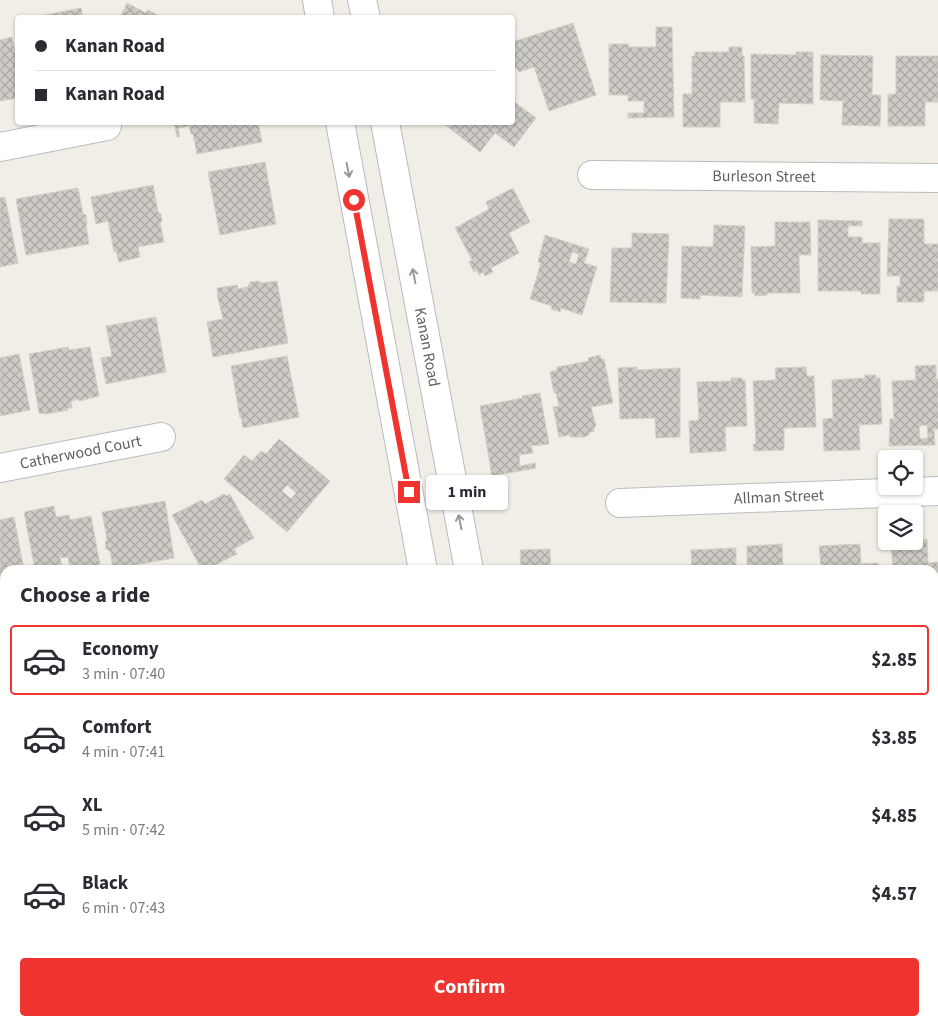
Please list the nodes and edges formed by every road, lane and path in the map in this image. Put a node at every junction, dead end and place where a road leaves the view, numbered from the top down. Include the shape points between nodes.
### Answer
1 (317, 0) edge
2 (362, 0) edge
3 (320, 15) edge
4 (365, 15) edge
5 (341, 125) edge
6 (386, 125) edge
7 (106, 126) dead end
8 (0, 147) edge
9 (592, 175) dead end
10 (938, 178) edge
11 (161, 437) dead end
12 (0, 468) edge
13 (938, 491) edge
14 (620, 503) dead end
15 (422, 565) edge
16 (468, 565) edge

1 - 3 main road
2 - 4 main road
5 -> 15 main road
16 -> 6 main road, Kanan Road
7 - 8 main road
9 - 10 main road, Burleson Street
11 - 12 main road, Catherwood Court
13 - 14 main road, Allman Street

